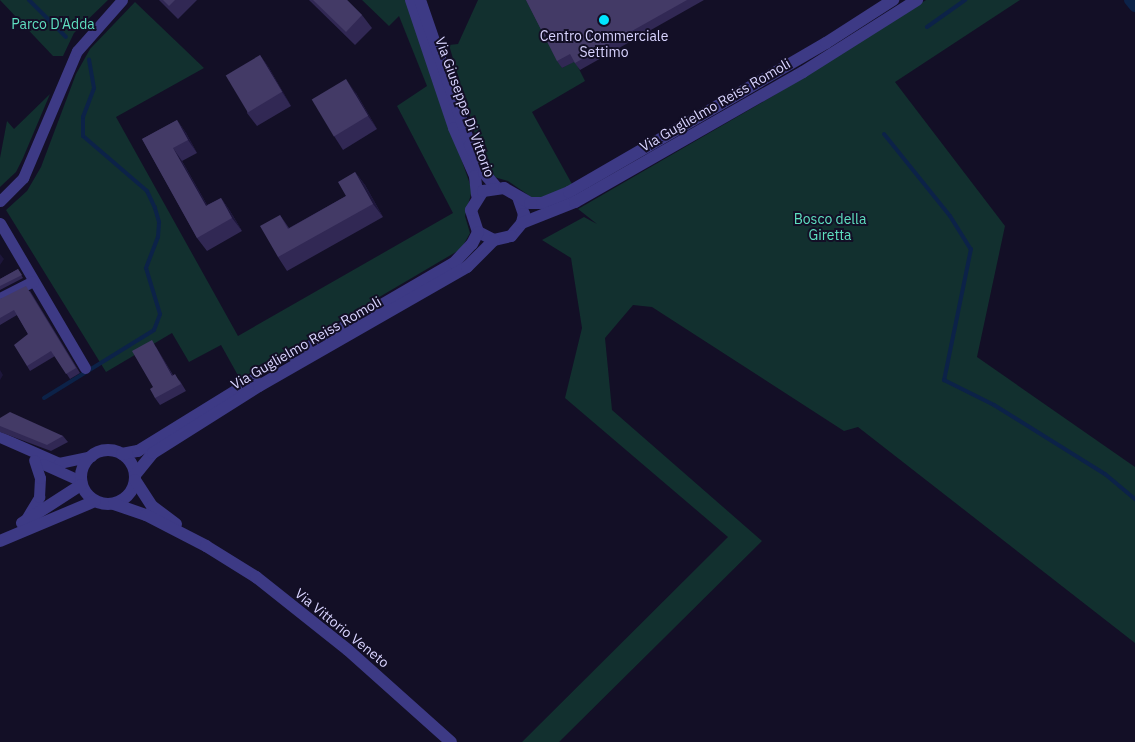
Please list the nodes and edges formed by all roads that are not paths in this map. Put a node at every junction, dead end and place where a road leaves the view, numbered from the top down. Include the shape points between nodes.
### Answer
1 (122, 0) edge
2 (411, 0) edge
3 (420, 0) edge
4 (893, 0) edge
5 (917, 0) edge
6 (864, 20) junction
7 (759, 98) junction
8 (496, 187) junction
9 (478, 196) junction
10 (518, 197) junction
11 (0, 201) edge
12 (0, 223) edge
13 (522, 223) junction
14 (478, 232) junction
15 (494, 240) junction
16 (33, 281) junction
17 (0, 298) edge
18 (85, 368) dead end
19 (0, 438) edge
20 (20, 447) junction
21 (122, 454) junction
22 (91, 456) junction
23 (34, 460) junction
24 (135, 477) junction
25 (81, 483) junction
26 (94, 501) junction
27 (114, 504) junction
28 (23, 522) junction
29 (0, 541) edge
30 (206, 546) junction
31 (451, 742) edge

1 - 11 street via 90,34 68,70 23,178
2 - 9 street, Via Giuseppe Di Vittorio via 454,128 475,176
3 - 8 street, Via Giuseppe Di Vittorio via 470,145 484,173
4 - 6 street, Via Guglielmo Reiss Romoli
5 - 7 street, Via Guglielmo Reiss Romoli
6 - 7 street via 861,30 790,73
6 - 10 street, Via Guglielmo Reiss Romoli via 569,192 542,202 530,203
7 - 13 street, Via Guglielmo Reiss Romoli via 575,202
8 - 9 street
8 - 10 street
9 - 14 street via 471,218
10 - 13 street via 524,214
12 - 16 street
13 - 15 street via 511,236
14 - 15 street
14 - 21 street, Via Guglielmo Reiss Romoli via 472,244 454,263 138,451
15 - 24 street, Via Guglielmo Reiss Romoli via 467,267 259,386 153,453
16 - 17 street
16 - 18 street
19 - 20 street
20 - 22 street via 59,462
20 - 23 street
21 - 22 street via 105,450
21 - 24 street via 129,461
22 - 25 street via 82,468
23 - 25 street
23 - 28 street via 40,478 39,497
24 - 27 street via 129,494
24 - 30 street via 152,506
25 - 26 street
25 - 28 street
26 - 27 street
26 - 29 street
27 - 30 street via 146,515
28 - 29 street
30 - 31 street, Via Vittorio Veneto via 256,577 332,638

